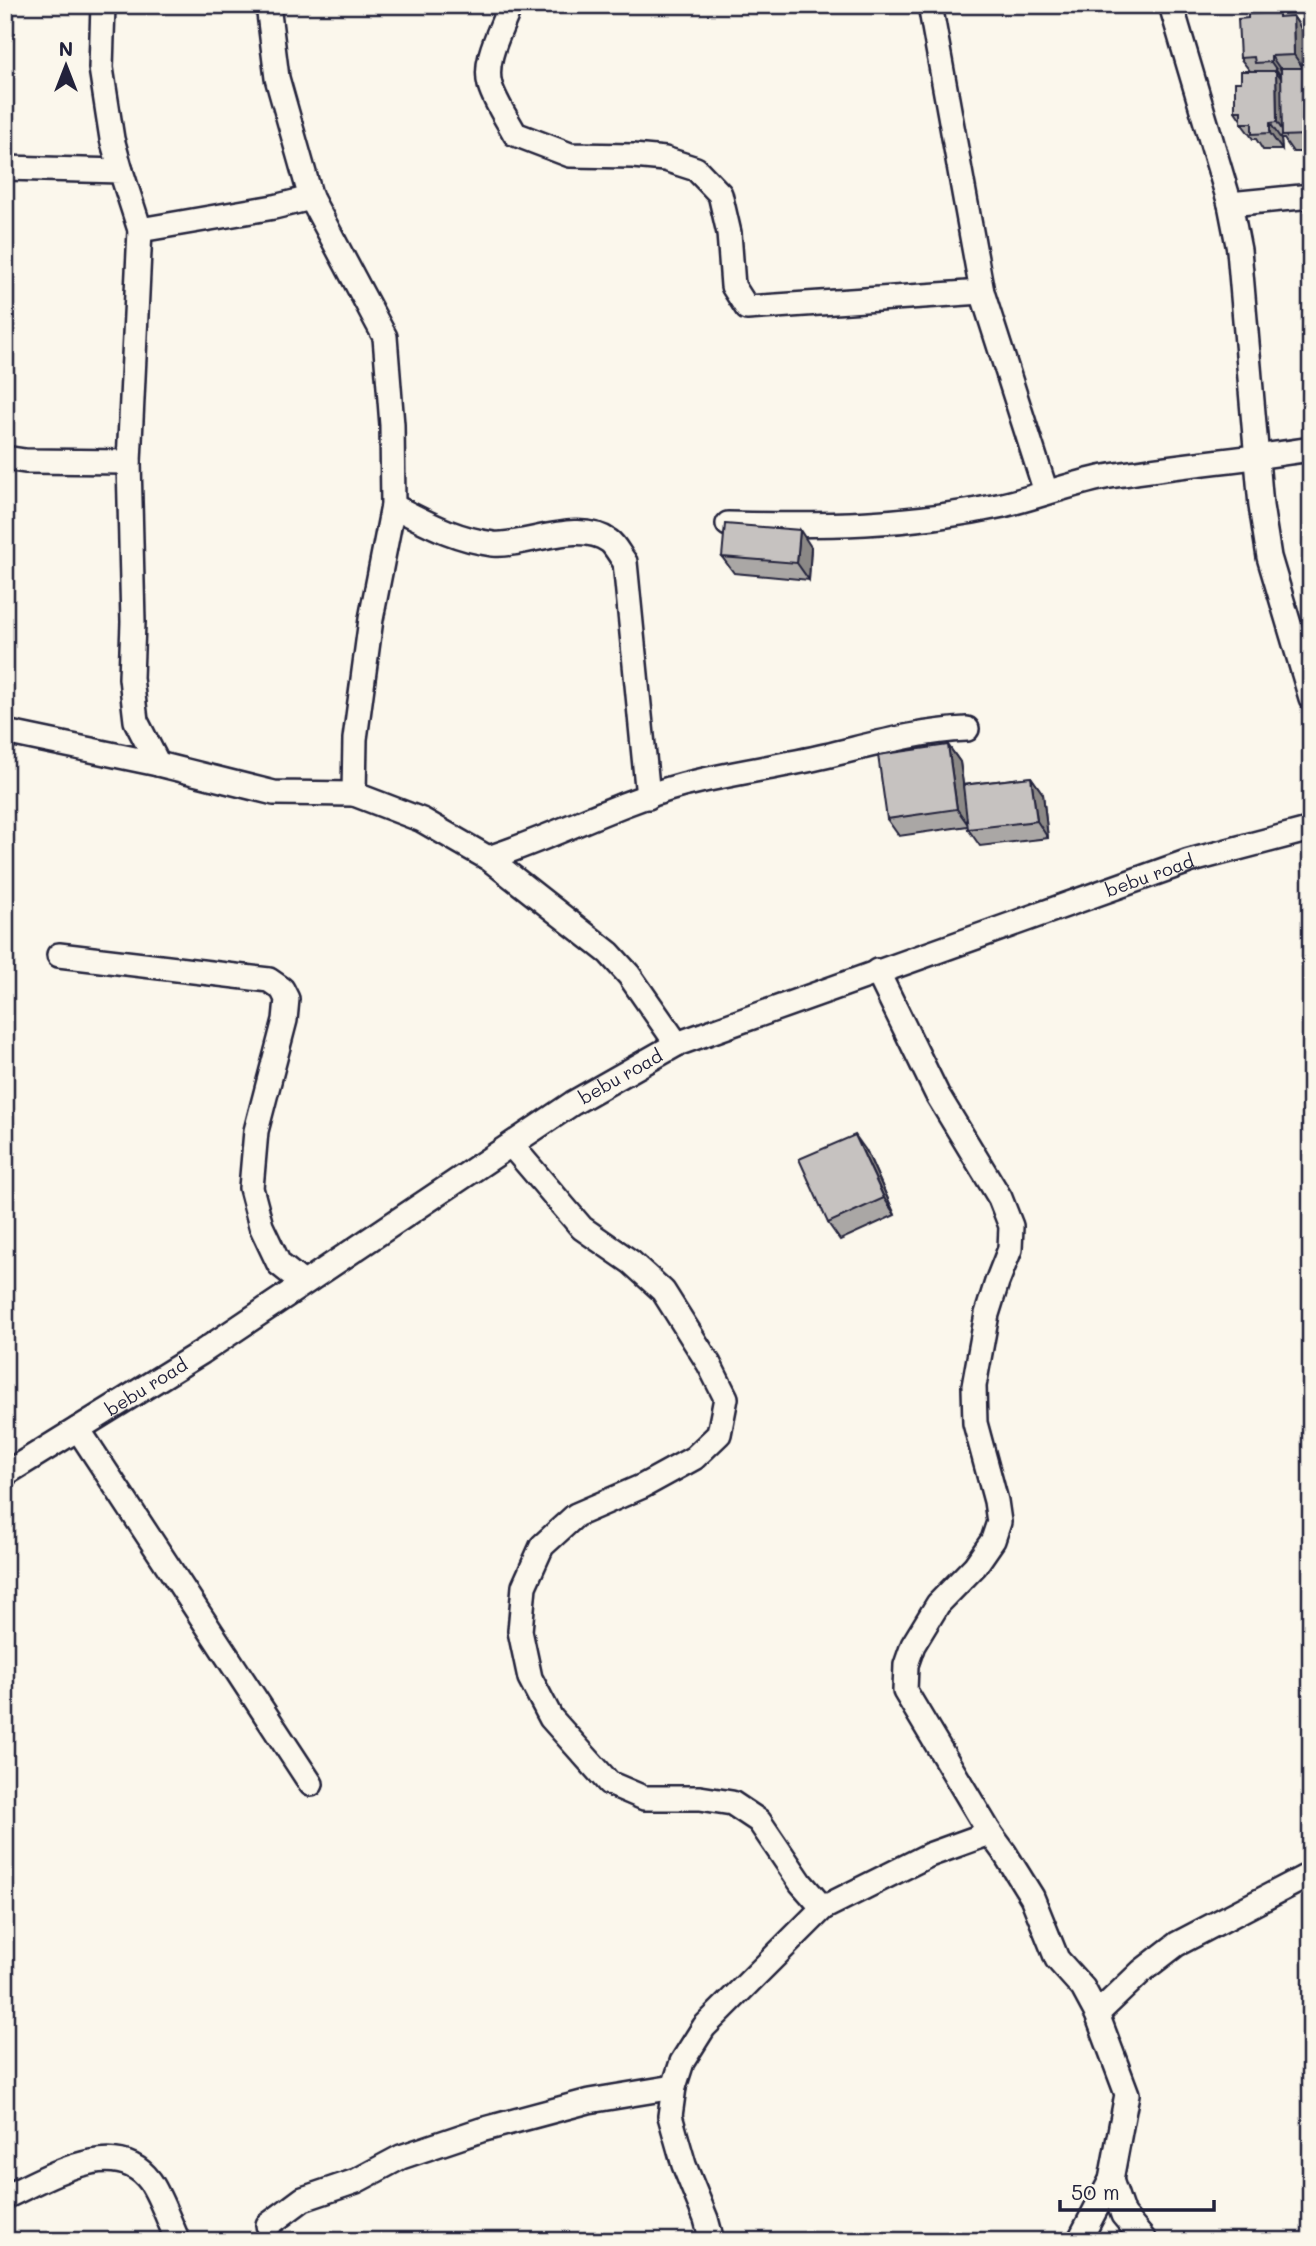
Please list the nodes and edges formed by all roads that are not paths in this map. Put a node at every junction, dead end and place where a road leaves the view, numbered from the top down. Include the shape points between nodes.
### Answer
1 (103, 5) edge
2 (268, 5) edge
3 (510, 5) edge
4 (930, 5) edge
5 (1171, 5) edge
6 (5, 168) edge
7 (121, 171) junction
8 (1311, 196) edge
9 (311, 198) junction
10 (1230, 204) junction
11 (141, 230) junction
12 (982, 292) junction
13 (1311, 449) edge
14 (5, 458) edge
15 (1256, 458) junction
16 (129, 461) junction
17 (1046, 492) junction
18 (393, 506) junction
19 (727, 524) edge
20 (1311, 698) edge
21 (967, 729) dead end
22 (5, 732) edge
23 (158, 764) junction
24 (354, 794) junction
25 (648, 797) junction
26 (1311, 829) edge
27 (488, 858) junction
28 (59, 955) dead end
29 (877, 971) junction
30 (677, 1044) junction
31 (512, 1146) junction
32 (303, 1283) junction
33 (78, 1429) junction
34 (5, 1474) edge
35 (311, 1784) dead end
36 (989, 1833) junction
37 (1311, 1874) edge
38 (823, 1908) junction
39 (1097, 2014) junction
40 (674, 2087) junction
41 (1111, 2180) junction
42 (5, 2197) edge
43 (268, 2225) dead end
44 (178, 2241) edge
45 (712, 2241) edge
46 (1079, 2241) edge
47 (1145, 2241) edge

1 - 7 street via 101,68
2 - 9 street via 277,78
3 - 12 street via 488,70 490,85 515,134 570,155 665,159 696,169 720,194 733,286 747,308
4 - 12 street
5 - 10 street
6 - 7 street
7 - 11 street
8 - 10 street
9 - 11 street
9 - 18 street via 385,337
10 - 15 street via 1239,250
11 - 16 street
12 - 17 street
13 - 15 street
14 - 16 street
15 - 17 street via 1174,466
15 - 20 street via 1269,557
16 - 23 street via 131,678 136,721
17 - 19 street via 894,523
18 - 24 street via 355,739
18 - 25 street via 454,537 496,544 553,534 589,534 609,541 625,562
21 - 25 street via 934,731 684,785
22 - 23 street
23 - 24 street via 274,793
24 - 27 street via 422,820
25 - 27 street
26 - 29 street, bebu road via 1189,861
27 - 30 street via 609,953
28 - 32 street via 269,980 282,989 287,999 285,1020 256,1131 251,1188 261,1226 279,1264
29 - 30 street, bebu road
29 - 36 street via 937,1094 1000,1198 1011,1226 1010,1250 987,1314 974,1386 975,1423 999,1522 975,1566 938,1604 913,1645 905,1690
30 - 31 street, bebu road via 573,1103
31 - 32 street, bebu road
31 - 38 street via 582,1228 663,1291 726,1398 719,1434 694,1458 576,1515 542,1546 524,1586 520,1631 530,1678 551,1718 609,1783 644,1798 732,1803 759,1821
32 - 33 street, bebu road
33 - 34 street, bebu road
33 - 35 street
36 - 38 street via 929,1855
36 - 39 street via 1032,1897 1058,1959 1083,1988
37 - 39 street via 1177,1944
38 - 40 street via 704,2026 682,2062
39 - 41 street via 1128,2094
40 - 43 street via 589,2101 470,2133 303,2199
40 - 45 street via 670,2116
41 - 46 street
41 - 47 street via 1123,2215
42 - 44 street via 88,2161 120,2161 150,2181

